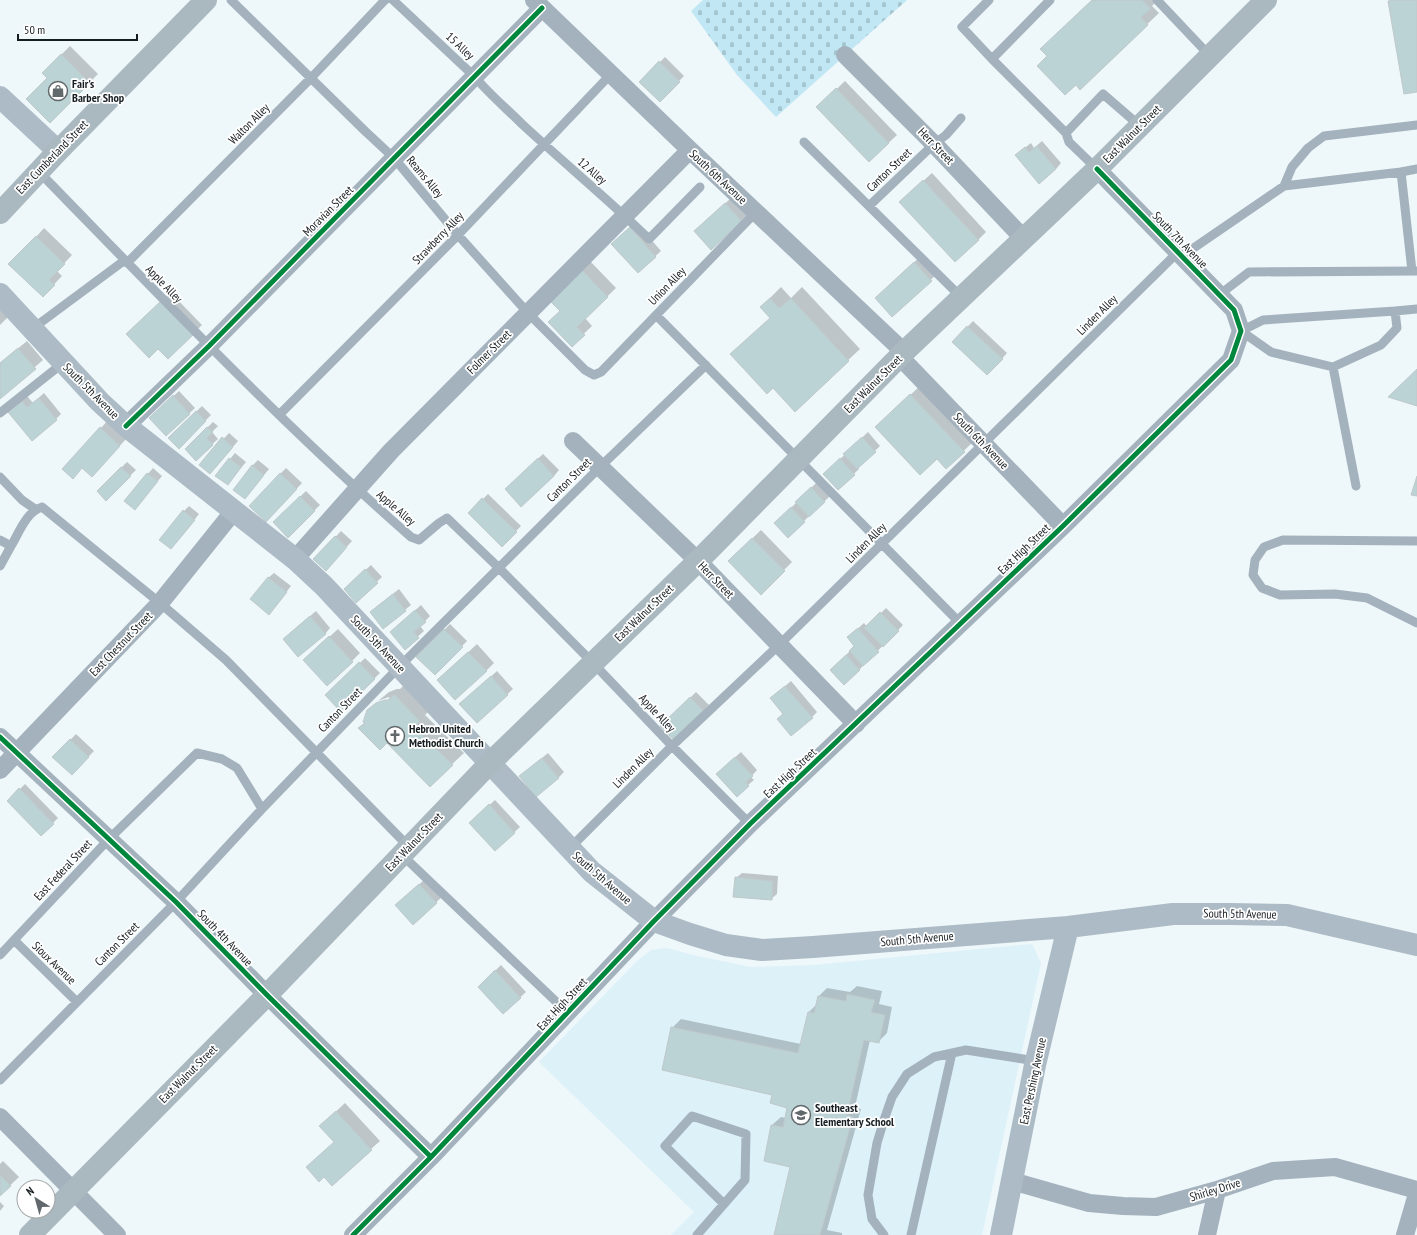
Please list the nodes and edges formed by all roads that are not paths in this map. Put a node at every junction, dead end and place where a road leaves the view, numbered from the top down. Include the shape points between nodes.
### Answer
1 (206, 0) edge
2 (231, 0) edge
3 (385, 0) edge
4 (392, 0) edge
5 (989, 0) edge
6 (1050, 0) edge
7 (1157, 0) edge
8 (1266, 0) edge
9 (537, 2) edge
10 (845, 55) dead end
11 (1210, 56) junction
12 (992, 59) junction
13 (611, 74) junction
14 (475, 77) junction
15 (311, 78) junction
16 (0, 97) edge
17 (961, 118) dead end
18 (1417, 125) edge
19 (1140, 126) junction
20 (1066, 133) junction
21 (804, 142) dead end
22 (544, 144) junction
23 (934, 144) junction
24 (690, 150) junction
25 (58, 151) junction
26 (394, 158) junction
27 (1097, 169) junction
28 (1417, 169) edge
29 (1401, 172) junction
30 (46, 179) junction
31 (1284, 186) junction
32 (700, 187) dead end
33 (869, 206) junction
34 (0, 212) edge
35 (756, 212) junction
36 (625, 216) junction
37 (0, 228) edge
38 (458, 235) junction
39 (1024, 239) junction
40 (1180, 254) junction
41 (126, 261) junction
42 (1415, 271) edge
43 (0, 294) edge
44 (1219, 294) junction
45 (962, 298) junction
46 (1417, 309) edge
47 (1395, 311) junction
48 (528, 313) junction
49 (656, 315) junction
50 (32, 329) junction
51 (1241, 331) junction
52 (209, 346) junction
53 (902, 354) junction
54 (63, 363) junction
55 (706, 365) junction
56 (1333, 367) junction
57 (594, 375) joint
58 (0, 413) edge
59 (279, 415) junction
60 (126, 426) junction
61 (573, 441) dead end
62 (984, 443) junction
63 (799, 459) junction
64 (600, 467) junction
65 (0, 477) edge
66 (1356, 486) dead end
67 (357, 490) junction
68 (35, 509) junction
69 (233, 512) junction
70 (1063, 526) junction
71 (0, 540) edge
72 (1417, 541) edge
73 (882, 543) junction
74 (11, 546) junction
75 (295, 559) junction
76 (698, 561) junction
77 (0, 566) edge
78 (499, 568) junction
79 (160, 604) junction
80 (1417, 623) edge
81 (961, 624) junction
82 (779, 645) junction
83 (593, 663) junction
84 (399, 667) junction
85 (856, 724) junction
86 (0, 737) edge
87 (672, 746) junction
88 (16, 753) junction
89 (316, 753) junction
90 (490, 763) junction
91 (0, 770) edge
92 (262, 810) junction
93 (750, 824) junction
94 (108, 840) junction
95 (569, 849) junction
96 (405, 851) junction
97 (176, 902) junction
98 (654, 921) junction
99 (1068, 927) junction
100 (14, 940) junction
101 (1417, 946) edge
102 (0, 955) edge
103 (267, 995) junction
104 (77, 1002) junction
105 (567, 1012) junction
106 (952, 1053) junction
107 (1036, 1061) junction
108 (0, 1080) edge
109 (0, 1117) edge
110 (431, 1156) junction
111 (1012, 1181) junction
112 (1217, 1190) junction
113 (1417, 1190) edge
114 (72, 1191) junction
115 (1417, 1194) edge
116 (724, 1204) junction
117 (30, 1235) edge
118 (117, 1235) edge
119 (353, 1235) edge
120 (697, 1235) edge
121 (884, 1235) edge
122 (911, 1235) edge
123 (1001, 1235) edge
124 (1207, 1235) edge
125 (1405, 1235) edge

1 - 25 highway, East Cumberland Street
2 - 15 lane, Reams Alley
3 - 15 lane, Walton Alley
4 - 14 lane, 15 Alley
5 - 12 lane via 962,27
6 - 12 lane
7 - 11 lane
8 - 11 highway, East Walnut Street
9 - 13 street, South 6th Avenue
9 - 14 street, Moravian Street
10 - 23 street, Herr Street
11 - 19 highway, East Walnut Street
12 - 20 lane
13 - 22 lane, Strawberry Alley
13 - 24 street, South 6th Avenue
14 - 22 lane, 15 Alley
14 - 26 street, Moravian Street
15 - 26 lane, Reams Alley
15 - 41 lane, Walton Alley
16 - 25 main road
17 - 23 lane, Canton Street via 946,136
18 - 31 lane via 1324,136 1308,148 1292,167
19 - 20 lane via 1103,94
19 - 27 highway, East Walnut Street
20 - 27 lane via 1069,142
21 - 33 lane
22 - 36 lane, 12 Alley
22 - 38 lane, Strawberry Alley
23 - 33 lane, Canton Street
23 - 39 street, Herr Street
24 - 35 street, South 6th Avenue
24 - 36 street, Folmer Street
25 - 30 highway via 54,172
25 - 34 highway, East Cumberland Street
26 - 38 lane, Reams Alley
26 - 52 street, Moravian Street
27 - 39 highway, East Walnut Street
27 - 40 street, South 7th Avenue
28 - 29 lane
29 - 31 lane
29 - 42 lane
30 - 37 highway
30 - 41 lane, Apple Alley
31 - 40 lane, Linden Alley
32 - 36 lane, 12 Alley via 649,239
33 - 45 lane
35 - 49 lane, Union Alley
35 - 53 street, South 6th Avenue
36 - 48 street, Folmer Street
38 - 48 lane, Reams Alley
38 - 59 lane, Strawberry Alley
39 - 45 highway, East Walnut Street
40 - 44 street, South 7th Avenue
40 - 62 lane, Linden Alley
41 - 50 lane, Walton Alley
41 - 52 lane, Apple Alley
42 - 44 lane via 1249,272
43 - 50 main road, South 5th Avenue
44 - 51 street, South 7th Avenue via 1234,310
45 - 53 highway, East Walnut Street
46 - 47 lane
47 - 51 lane via 1263,320
47 - 56 lane via 1397,328 1381,345
48 - 57 lane, Reams Alley via 585,370
48 - 67 street, Folmer Street via 391,451
49 - 55 lane
49 - 57 lane, Union Alley via 601,372
50 - 54 main road, South 5th Avenue
51 - 56 lane via 1271,352
51 - 70 street, East High Street via 1232,360
52 - 59 lane, Apple Alley
52 - 60 street, Moravian Street
53 - 62 street, South 6th Avenue
53 - 63 highway, East Walnut Street
54 - 58 lane
54 - 60 main road, South 5th Avenue
55 - 63 lane
55 - 64 lane, Canton Street
56 - 66 lane
59 - 67 lane, Apple Alley
60 - 69 main road, South 5th Avenue
61 - 64 street, Herr Street
62 - 70 street, South 6th Avenue
62 - 73 lane, Linden Alley
63 - 73 lane
63 - 76 highway, East Walnut Street
64 - 76 street, Herr Street
64 - 78 lane, Canton Street
65 - 68 lane via 22,500
67 - 75 street, Folmer Street
67 - 78 lane, Apple Alley via 411,537 419,540 447,518
68 - 74 lane
68 - 79 lane via 42,507
69 - 75 main road, South 5th Avenue
69 - 79 street, East Chestnut Street
70 - 81 street, East High Street
71 - 74 lane
72 - 80 lane via 1282,540 1264,547 1255,560 1254,575 1262,588 1280,594 1335,594 1367,598
73 - 81 lane
73 - 82 lane, Linden Alley
74 - 77 lane
75 - 84 main road, South 5th Avenue via 324,586
76 - 82 street, Herr Street
76 - 83 highway, East Walnut Street
78 - 83 lane, Apple Alley
78 - 84 lane, Canton Street
79 - 88 street, East Chestnut Street
79 - 89 lane via 226,660
81 - 85 street, East High Street
82 - 85 street, Herr Street
82 - 87 lane, Linden Alley
83 - 87 lane, Apple Alley
83 - 90 highway, East Walnut Street
84 - 89 lane, Canton Street
84 - 90 main road, South 5th Avenue
85 - 93 street, East High Street
86 - 88 street, South 4th Avenue
87 - 93 lane, Apple Alley
87 - 95 lane, Linden Alley
88 - 91 street, East Chestnut Street
88 - 94 street, South 4th Avenue
89 - 92 lane, Canton Street
89 - 96 lane
90 - 95 main road, South 5th Avenue
90 - 96 highway, East Walnut Street
92 - 94 lane, East Federal Street via 237,768 222,759 196,752
92 - 97 lane, Canton Street
93 - 98 street, East High Street
94 - 97 street, South 4th Avenue
94 - 100 lane, East Federal Street
95 - 98 main road, South 5th Avenue via 592,872
96 - 103 highway, East Walnut Street
96 - 105 lane
97 - 103 street, South 4th Avenue
97 - 104 lane, Canton Street
98 - 99 main road, South 5th Avenue via 726,945 762,950
98 - 105 street, East High Street
99 - 101 main road, South 5th Avenue via 1173,914 1287,915
99 - 107 main road, East Pershing Avenue
100 - 102 lane, East Federal Street
100 - 104 lane, Sioux Avenue
103 - 110 street, South 4th Avenue
103 - 114 highway, East Walnut Street
104 - 108 lane, Canton Street
105 - 110 street, East High Street
106 - 107 lane via 966,1050
106 - 121 lane via 934,1057 907,1074 892,1097 877,1143 868,1195 872,1219
106 - 122 lane
107 - 111 main road, East Pershing Avenue
109 - 114 street
110 - 119 street, East High Street
111 - 112 street, Shirley Drive via 1089,1203 1123,1206 1156,1207
111 - 123 main road, East Pershing Avenue
112 - 113 street, Shirley Drive via 1273,1171 1335,1167
112 - 124 street
114 - 117 highway, East Walnut Street
114 - 118 street
115 - 125 street
116 - 116 lane via 745,1180 746,1134 692,1116 665,1146
116 - 120 lane

